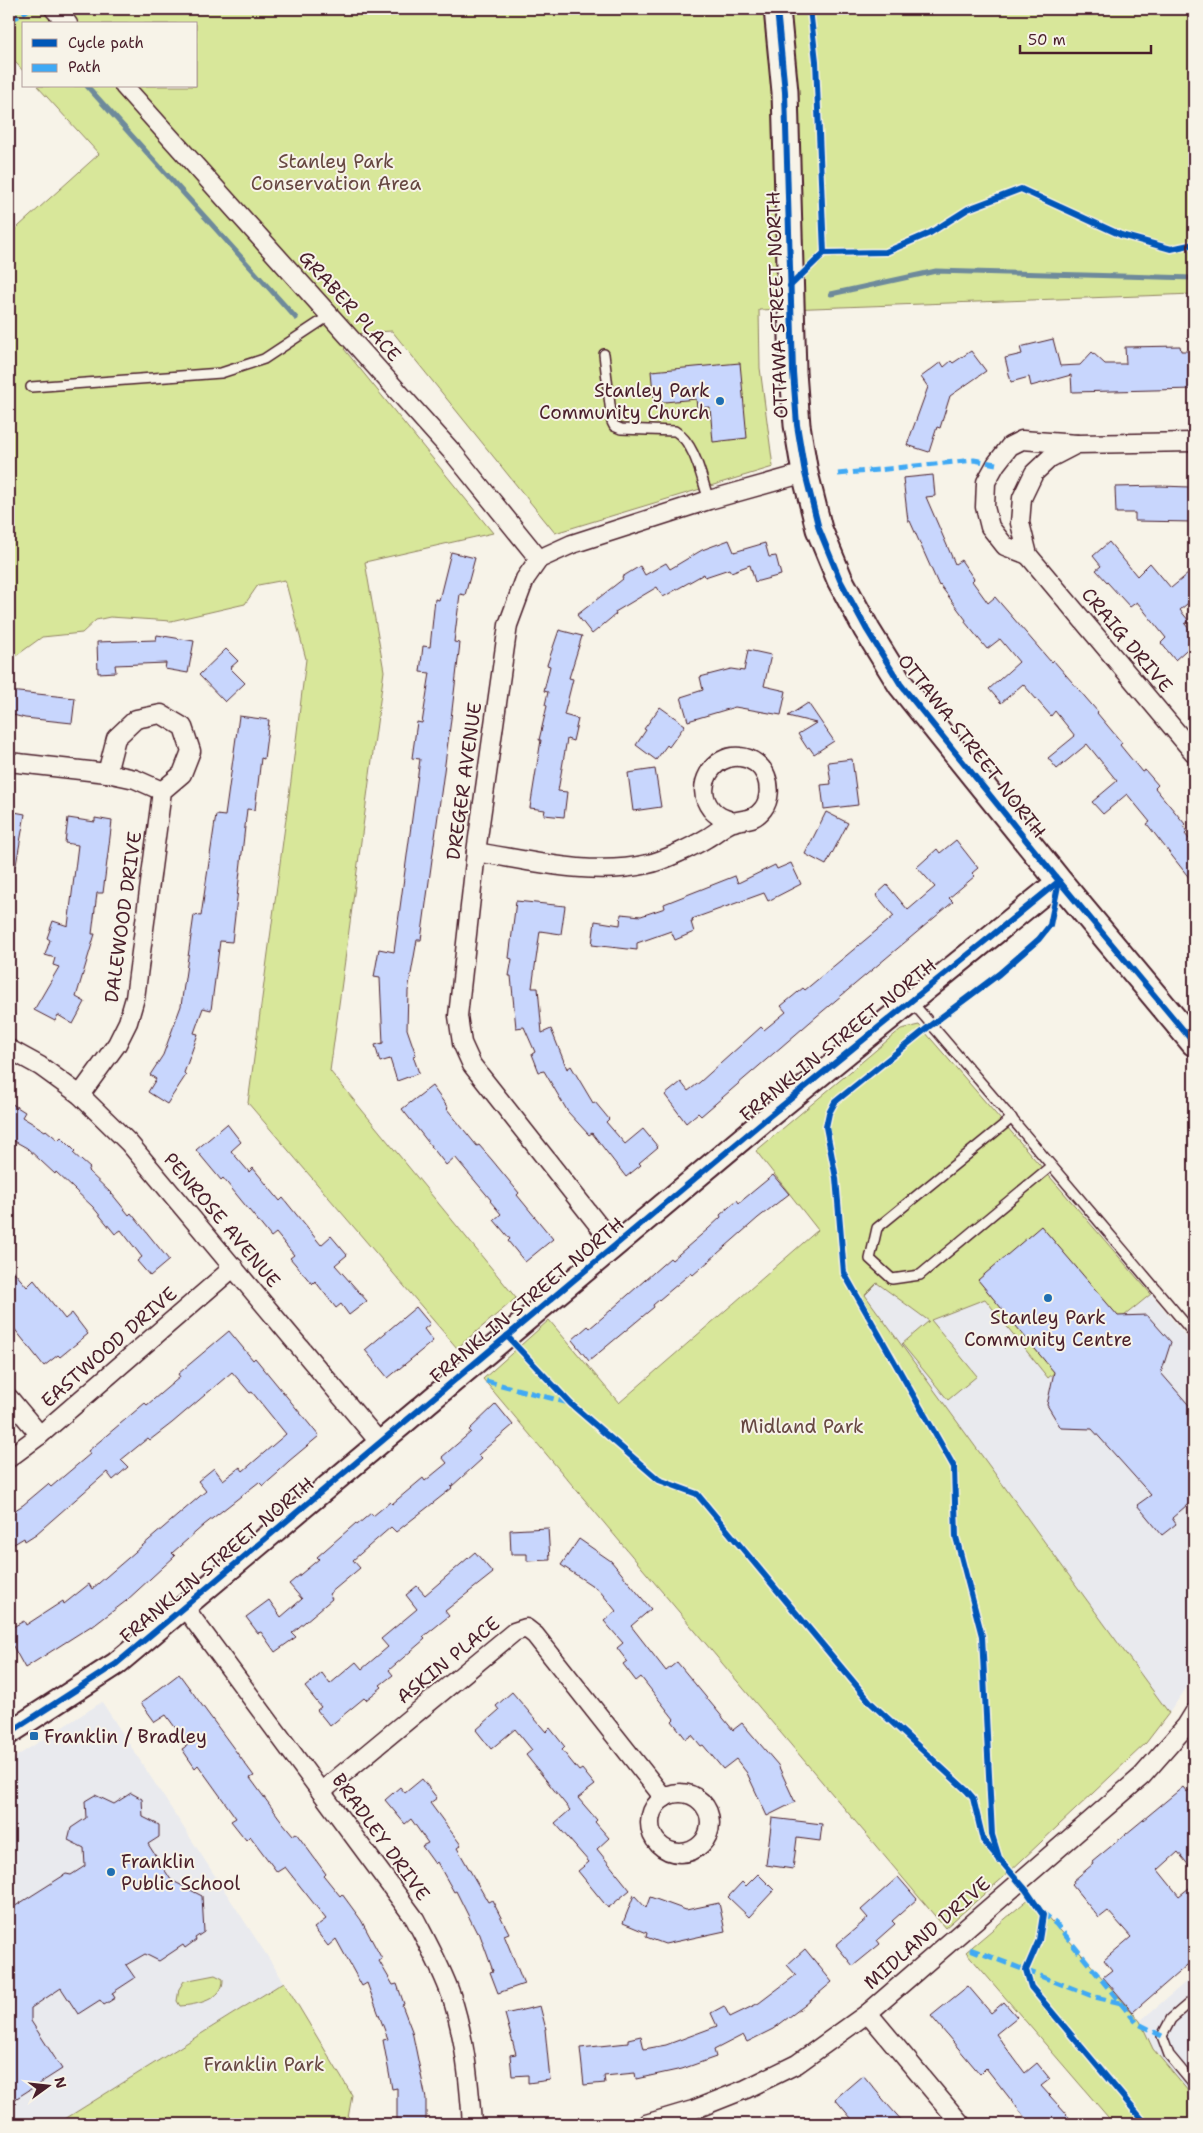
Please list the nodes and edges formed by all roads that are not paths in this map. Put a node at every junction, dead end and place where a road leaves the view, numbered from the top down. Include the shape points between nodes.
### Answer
1 (54, 9) edge
2 (777, 9) edge
3 (66, 22) edge
4 (126, 88) edge
5 (329, 316) junction
6 (604, 354) dead end
7 (31, 387) dead end
8 (1194, 442) edge
9 (1077, 444) junction
10 (805, 473) junction
11 (709, 500) junction
12 (1028, 555) junction
13 (539, 559) junction
14 (1194, 753) edge
15 (9, 762) edge
16 (108, 773) junction
17 (162, 791) junction
18 (734, 822) dead end
19 (476, 852) junction
20 (1059, 881) junction
21 (910, 1000) junction
22 (1194, 1043) edge
23 (9, 1049) edge
24 (80, 1095) junction
25 (1012, 1118) junction
26 (1051, 1166) junction
27 (614, 1245) junction
28 (234, 1267) junction
29 (1194, 1334) edge
30 (9, 1398) edge
31 (40, 1435) junction
32 (380, 1443) junction
33 (9, 1458) edge
34 (185, 1608) junction
35 (1194, 1713) edge
36 (9, 1733) edge
37 (321, 1792) junction
38 (664, 1798) dead end
39 (1194, 1999) edge
40 (868, 2012) junction
41 (1194, 2085) edge
42 (696, 2117) edge
43 (472, 2124) edge
44 (646, 2124) edge
45 (961, 2124) edge

1 - 3 street
2 - 10 main road, OTTAWA STREET NORTH via 785,92 792,372
4 - 5 street, GRABER PLACE
5 - 7 lane via 264,359 221,373
5 - 13 street, GRABER PLACE via 454,454
6 - 11 lane via 614,426 675,431 681,435 694,457
8 - 9 street, CRAIG DRIVE
9 - 12 street, CRAIG DRIVE via 1050,458 1034,474 1022,498 1020,524
9 - 12 street, CRAIG DRIVE via 1022,440 1010,446 986,482 984,507 990,527 1006,546
10 - 11 street
10 - 20 main road, OTTAWA STREET NORTH via 819,529 840,580 901,685
11 - 13 street via 572,544
12 - 14 street, CRAIG DRIVE
13 - 19 street, DREGER AVENUE via 525,579 508,625
15 - 16 street
16 - 17 street via 135,779
16 - 17 street via 116,738 136,719 161,714 183,727 191,751 182,774
17 - 24 street, DALEWOOD DRIVE via 135,998 117,1044
18 - 19 street via 649,864 594,870
19 - 27 street, DREGER AVENUE via 458,1016 462,1043 472,1065
20 - 21 street, FRANKLIN STREET NORTH
20 - 22 main road, OTTAWA STREET NORTH
21 - 25 lane
21 - 27 street, FRANKLIN STREET NORTH
23 - 24 street, PENROSE AVENUE via 40,1066
24 - 28 street, PENROSE AVENUE via 129,1143
25 - 26 lane
25 - 26 lane via 877,1228 870,1259 892,1279 920,1275
26 - 29 lane
27 - 32 street, FRANKLIN STREET NORTH
28 - 31 street, EASTWOOD DRIVE
28 - 32 street, PENROSE AVENUE
30 - 31 street
31 - 33 street, EASTWOOD DRIVE
32 - 34 street, FRANKLIN STREET NORTH
34 - 36 street, FRANKLIN STREET NORTH via 116,1664
34 - 37 street, BRADLEY DRIVE
35 - 40 street, MIDLAND DRIVE via 1142,1776
37 - 38 street, ASKIN PLACE via 514,1632 526,1628 535,1635
37 - 43 street, BRADLEY DRIVE via 415,1919 434,1956 451,1994 461,2032
39 - 41 lane via 1171,2019 1162,2036 1168,2055
40 - 42 street, MIDLAND DRIVE via 797,2064
40 - 45 street
42 - 44 street, MIDLAND DRIVE

